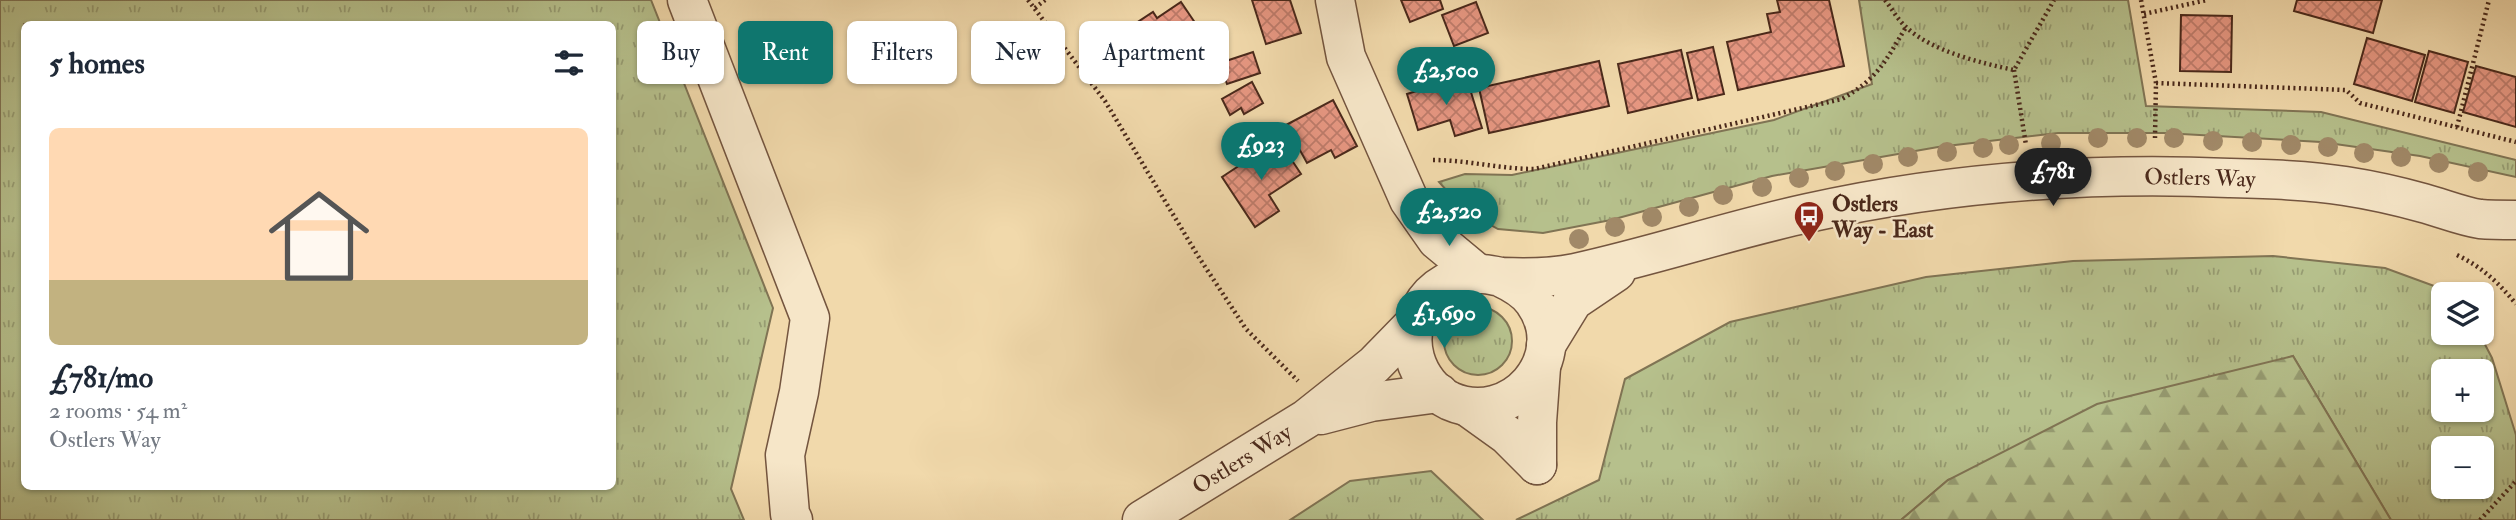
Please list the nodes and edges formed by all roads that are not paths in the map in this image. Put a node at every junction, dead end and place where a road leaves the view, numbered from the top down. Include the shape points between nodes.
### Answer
1 (687, 0) edge
2 (1335, 0) edge
3 (1402, 184) junction
4 (2477, 219) junction
5 (2516, 220) edge
6 (2516, 249) edge
7 (1634, 260) junction
8 (1489, 275) junction
9 (1418, 314) junction
10 (1544, 356) junction
11 (1453, 400) junction
12 (1306, 419) junction
13 (793, 520) edge
14 (1142, 520) edge

1 - 13 street via 810,318 785,455
2 - 3 street via 1346,57
3 - 8 street via 1437,240
3 - 9 street via 1419,250
4 - 5 street, Ostlers Way
4 - 6 street, Ostlers Way
4 - 7 street, Ostlers Way via 2419,201 2344,186 2153,176 2029,179 1812,212
7 - 8 street, Ostlers Way via 1558,276
7 - 10 street, Ostlers Way via 1573,301
8 - 9 street, Ostlers Way via 1457,277 1437,288
8 - 10 street via 1520,287 1535,303 1544,323
9 - 11 street via 1412,346 1417,368 1429,386
9 - 12 street, Ostlers Way via 1374,365
10 - 11 street, Ostlers Way via 1529,386 1511,399 1490,407
10 - 11 street via 1537,465 1507,435
11 - 12 street, Ostlers Way via 1371,402
12 - 14 street, Ostlers Way

